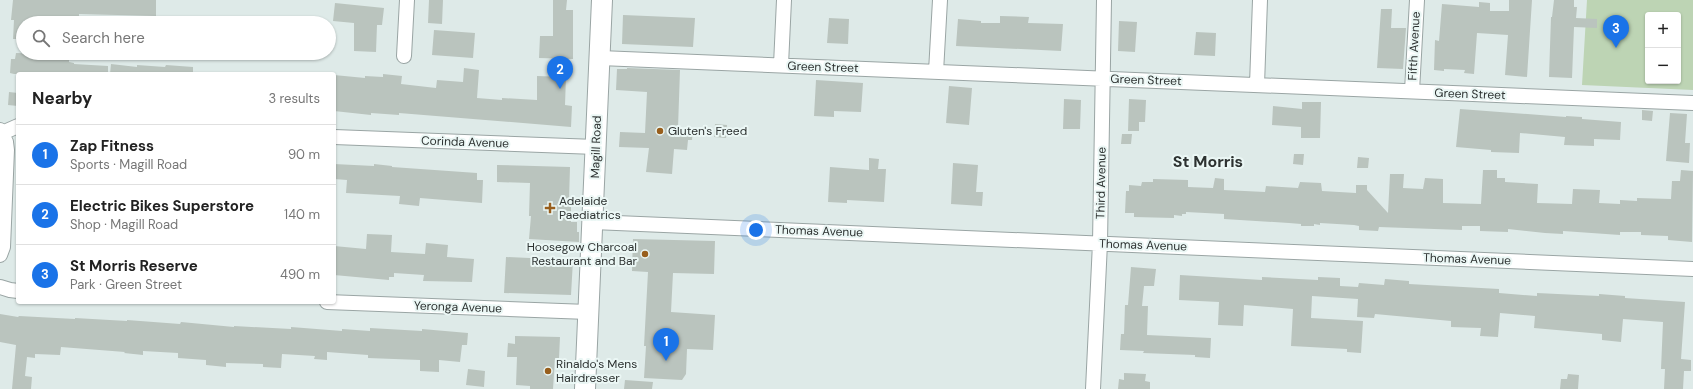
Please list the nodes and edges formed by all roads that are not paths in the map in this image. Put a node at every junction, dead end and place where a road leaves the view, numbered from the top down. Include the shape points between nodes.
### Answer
1 (407, 0) edge
2 (602, 0) edge
3 (784, 0) edge
4 (940, 0) edge
5 (1104, 0) edge
6 (1260, 0) edge
7 (1417, 0) edge
8 (404, 56) dead end
9 (600, 58) junction
10 (781, 65) junction
11 (936, 72) junction
12 (1103, 79) junction
13 (1257, 85) junction
14 (1412, 91) junction
15 (1693, 103) edge
16 (16, 127) edge
17 (1, 132) edge
18 (336, 137) edge
19 (596, 147) junction
20 (593, 222) junction
21 (1100, 243) junction
22 (0, 255) edge
23 (1693, 269) edge
24 (0, 287) edge
25 (16, 291) edge
26 (336, 302) edge
27 (588, 312) junction
28 (585, 389) edge
29 (1093, 389) edge

1 - 8 street
2 - 9 main road, Magill Road
3 - 10 street
4 - 11 street
5 - 12 street, Third Avenue
6 - 13 street
7 - 14 street, Fifth Avenue
9 - 10 street, Green Street
9 - 19 main road, Magill Road
10 - 11 street, Green Street
11 - 12 street, Green Street
12 - 13 street, Green Street
12 - 21 street, Third Avenue
13 - 14 street, Green Street
14 - 15 street, Green Street
16 - 17 street
17 - 22 street via 7,150 3,247
18 - 19 street, Corinda Avenue
19 - 20 main road, Magill Road
20 - 21 street, Thomas Avenue
20 - 27 main road, Magill Road
21 - 23 street, Thomas Avenue
21 - 29 street, Third Avenue
24 - 25 street
26 - 27 street, Yeronga Avenue
27 - 28 main road, Magill Road

